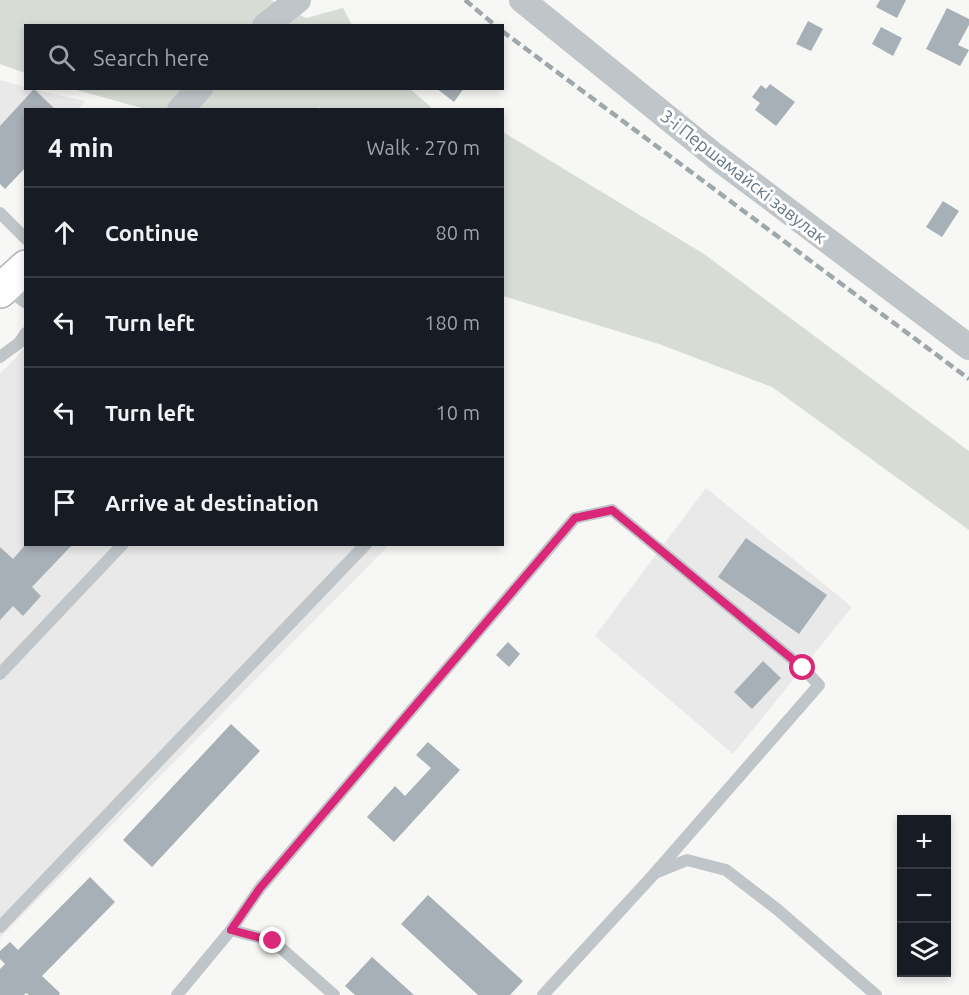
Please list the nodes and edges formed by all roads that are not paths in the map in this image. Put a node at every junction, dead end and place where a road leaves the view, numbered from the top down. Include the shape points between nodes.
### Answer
1 (298, 0) edge
2 (522, 0) edge
3 (268, 24) edge
4 (198, 90) edge
5 (182, 108) edge
6 (0, 213) edge
7 (24, 237) edge
8 (24, 269) edge
9 (0, 291) edge
10 (0, 297) edge
11 (24, 302) edge
12 (24, 336) edge
13 (969, 347) edge
14 (0, 357) edge
15 (121, 546) edge
16 (364, 546) edge
17 (0, 674) edge
18 (655, 873) junction
19 (0, 927) edge
20 (231, 930) junction
21 (177, 995) edge
22 (334, 995) edge
23 (543, 995) edge
24 (876, 995) edge

1 - 3 street
2 - 13 street, 3-і Першамайскі завулак via 715,156
4 - 5 street
6 - 7 lane
8 - 9 street
10 - 11 lane via 15,295
12 - 14 lane
15 - 17 lane
16 - 19 lane
18 - 20 lane via 819,685 612,510 575,518 260,888
18 - 23 lane
18 - 24 lane via 687,860 726,870
20 - 21 lane
20 - 22 lane via 273,941

